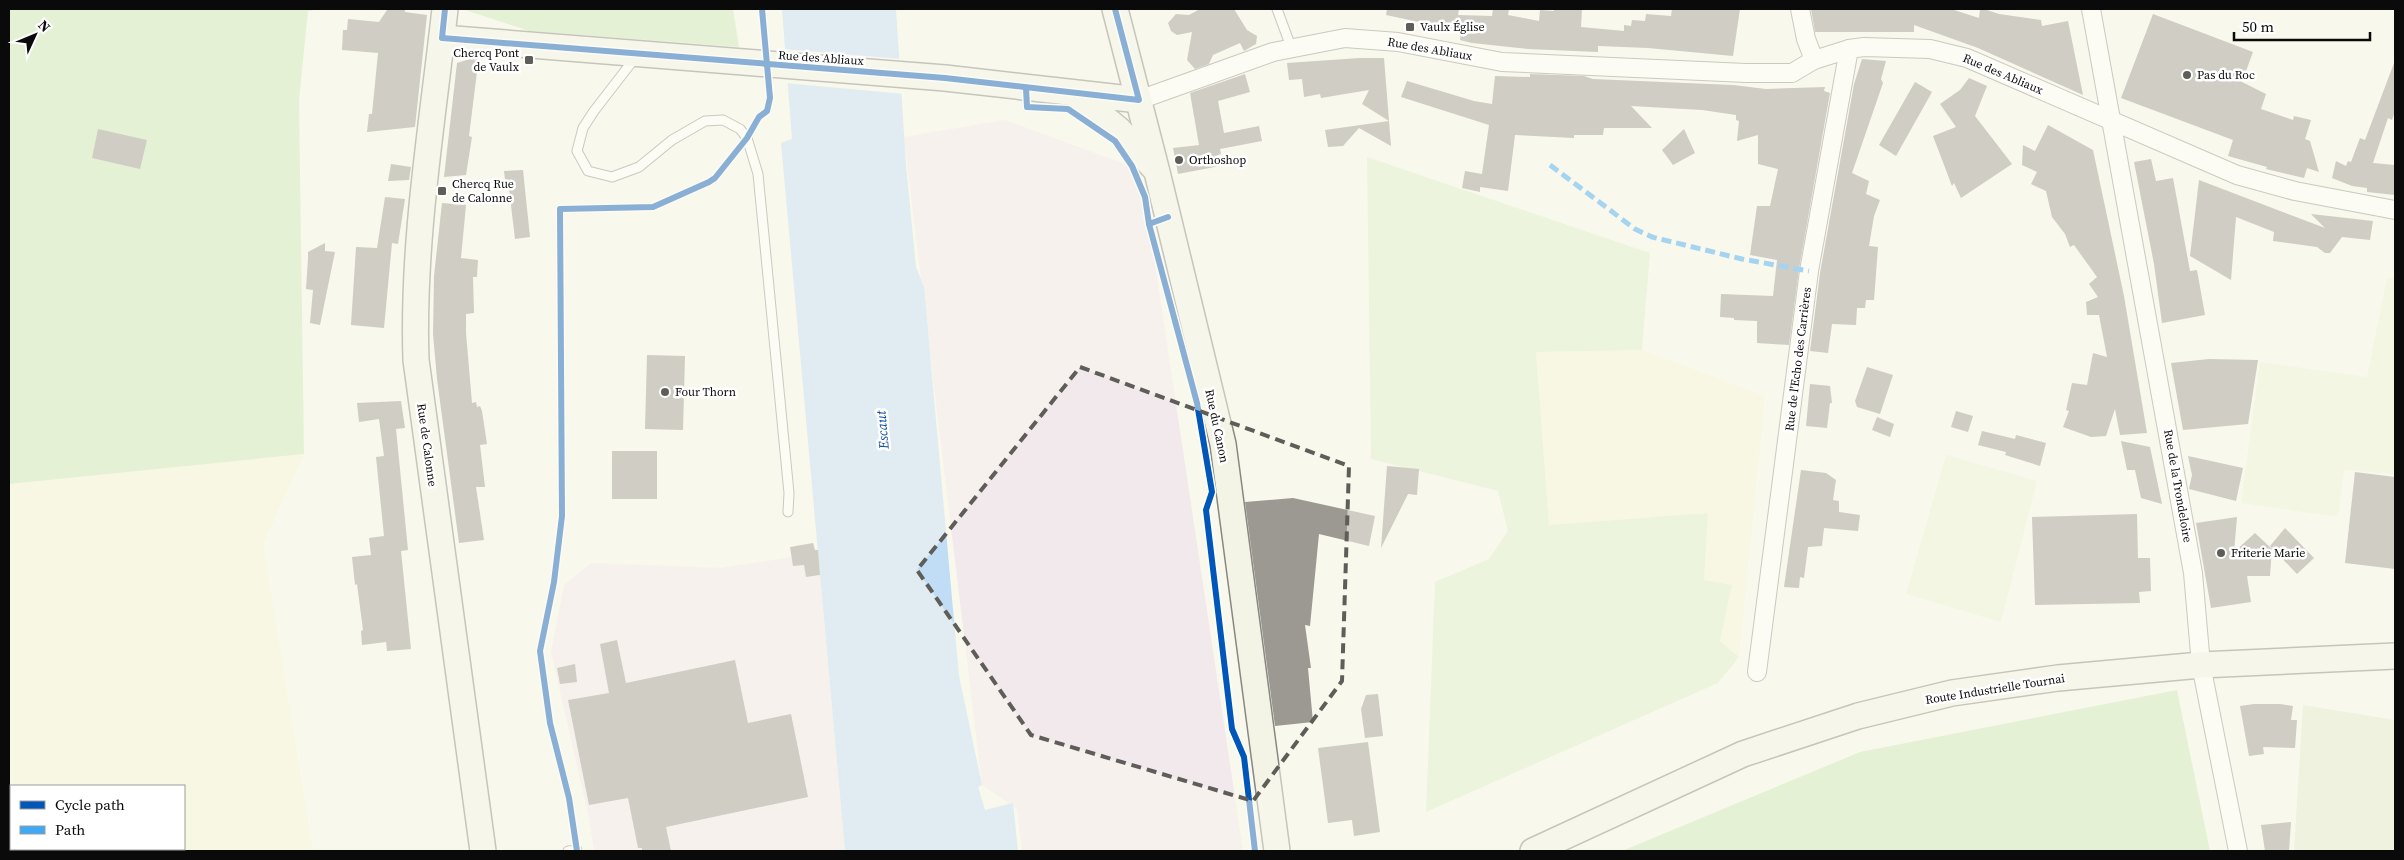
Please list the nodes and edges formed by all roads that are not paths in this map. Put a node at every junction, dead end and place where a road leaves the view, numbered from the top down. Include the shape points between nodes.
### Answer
1 (445, 9) edge
2 (1115, 9) edge
3 (1278, 9) edge
4 (1800, 9) edge
5 (2091, 9) edge
6 (442, 38) junction
7 (1291, 48) junction
8 (1849, 49) junction
9 (638, 54) junction
10 (1814, 60) junction
11 (1074, 93) junction
12 (1139, 100) junction
13 (2113, 121) junction
14 (1158, 172) junction
15 (2395, 210) edge
16 (788, 512) dead end
17 (2395, 656) edge
18 (2201, 665) junction
19 (1757, 672) dead end
20 (483, 851) edge
21 (1277, 851) edge
22 (1533, 851) edge
23 (2238, 851) edge

1 - 6 main road, Rue de Calonne
2 - 12 main road, Rue du Canon
3 - 7 lane
4 - 10 street
5 - 13 street, Rue de la Trondeloire
6 - 9 main road, Rue des Abliaux
6 - 20 main road, Rue de Calonne via 416,260 416,360
7 - 10 street, Rue des Abliaux via 1346,38 1398,42 1502,62 1746,73 1792,73
7 - 12 street, Rue des Abliaux
8 - 10 street, Rue des Abliaux
8 - 13 street, Rue des Abliaux via 1930,49 1966,58
8 - 19 street, Rue de l'Echo des Carrières via 1809,271
9 - 11 main road, Rue des Abliaux via 945,78
9 - 16 lane via 607,90 583,128 577,151 588,171 612,177 639,167 672,140 705,121 723,120 740,129 747,138 758,174 790,493
11 - 12 main road, Rue des Abliaux
11 - 14 main road via 1118,130
12 - 14 main road, Rue du Canon
13 - 15 street, Rue des Abliaux via 2237,175 2295,191
13 - 18 street, Rue de la Trondeloire via 2193,573
14 - 21 main road, Rue du Canon via 1223,444
17 - 18 main road, Route Industrielle Tournai
18 - 22 main road, Route Industrielle Tournai via 2058,678 1952,693 1858,716 1743,754
18 - 23 street, Rue de la Trondeloire

